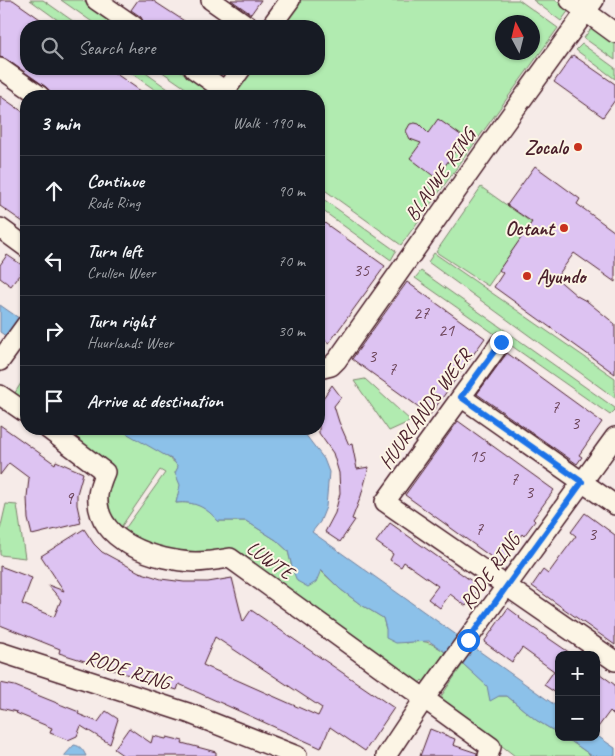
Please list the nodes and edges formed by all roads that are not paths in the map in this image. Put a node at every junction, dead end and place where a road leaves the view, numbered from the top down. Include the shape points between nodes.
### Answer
1 (96, 0) edge
2 (211, 0) edge
3 (290, 0) edge
4 (570, 0) edge
5 (590, 6) edge
6 (125, 20) edge
7 (239, 20) edge
8 (276, 20) edge
9 (615, 33) edge
10 (0, 68) edge
11 (202, 75) edge
12 (237, 75) edge
13 (31, 90) edge
14 (224, 90) edge
15 (226, 90) edge
16 (0, 228) edge
17 (20, 243) edge
18 (20, 333) edge
19 (501, 342) dead end
20 (4, 355) edge
21 (325, 368) edge
22 (0, 395) edge
23 (461, 397) junction
24 (20, 409) edge
25 (56, 435) edge
26 (615, 437) edge
27 (582, 482) junction
28 (615, 505) edge
29 (507, 587) junction
30 (0, 652) edge
31 (615, 661) edge
32 (424, 700) junction
33 (297, 756) edge
34 (386, 756) edge
35 (488, 756) edge

1 - 6 street
2 - 7 street
3 - 8 street
4 - 5 street
5 - 9 street
5 - 21 street, BLAUWE RING via 337,360
10 - 13 street
11 - 14 street
12 - 15 street
16 - 17 street
18 - 20 street
19 - 23 street, HUURLANDS WEER
22 - 24 street
23 - 27 street
23 - 29 street, HUURLANDS WEER via 385,502
25 - 32 street, LUWTE via 105,472 98,504 104,524 112,533 141,550 176,561 230,558
26 - 27 street, RODE RING
27 - 28 street
27 - 29 street, RODE RING
29 - 31 street
29 - 32 street, RODE RING
30 - 33 street, RODE RING via 188,713
32 - 34 street, RODE RING
32 - 35 street via 491,747

